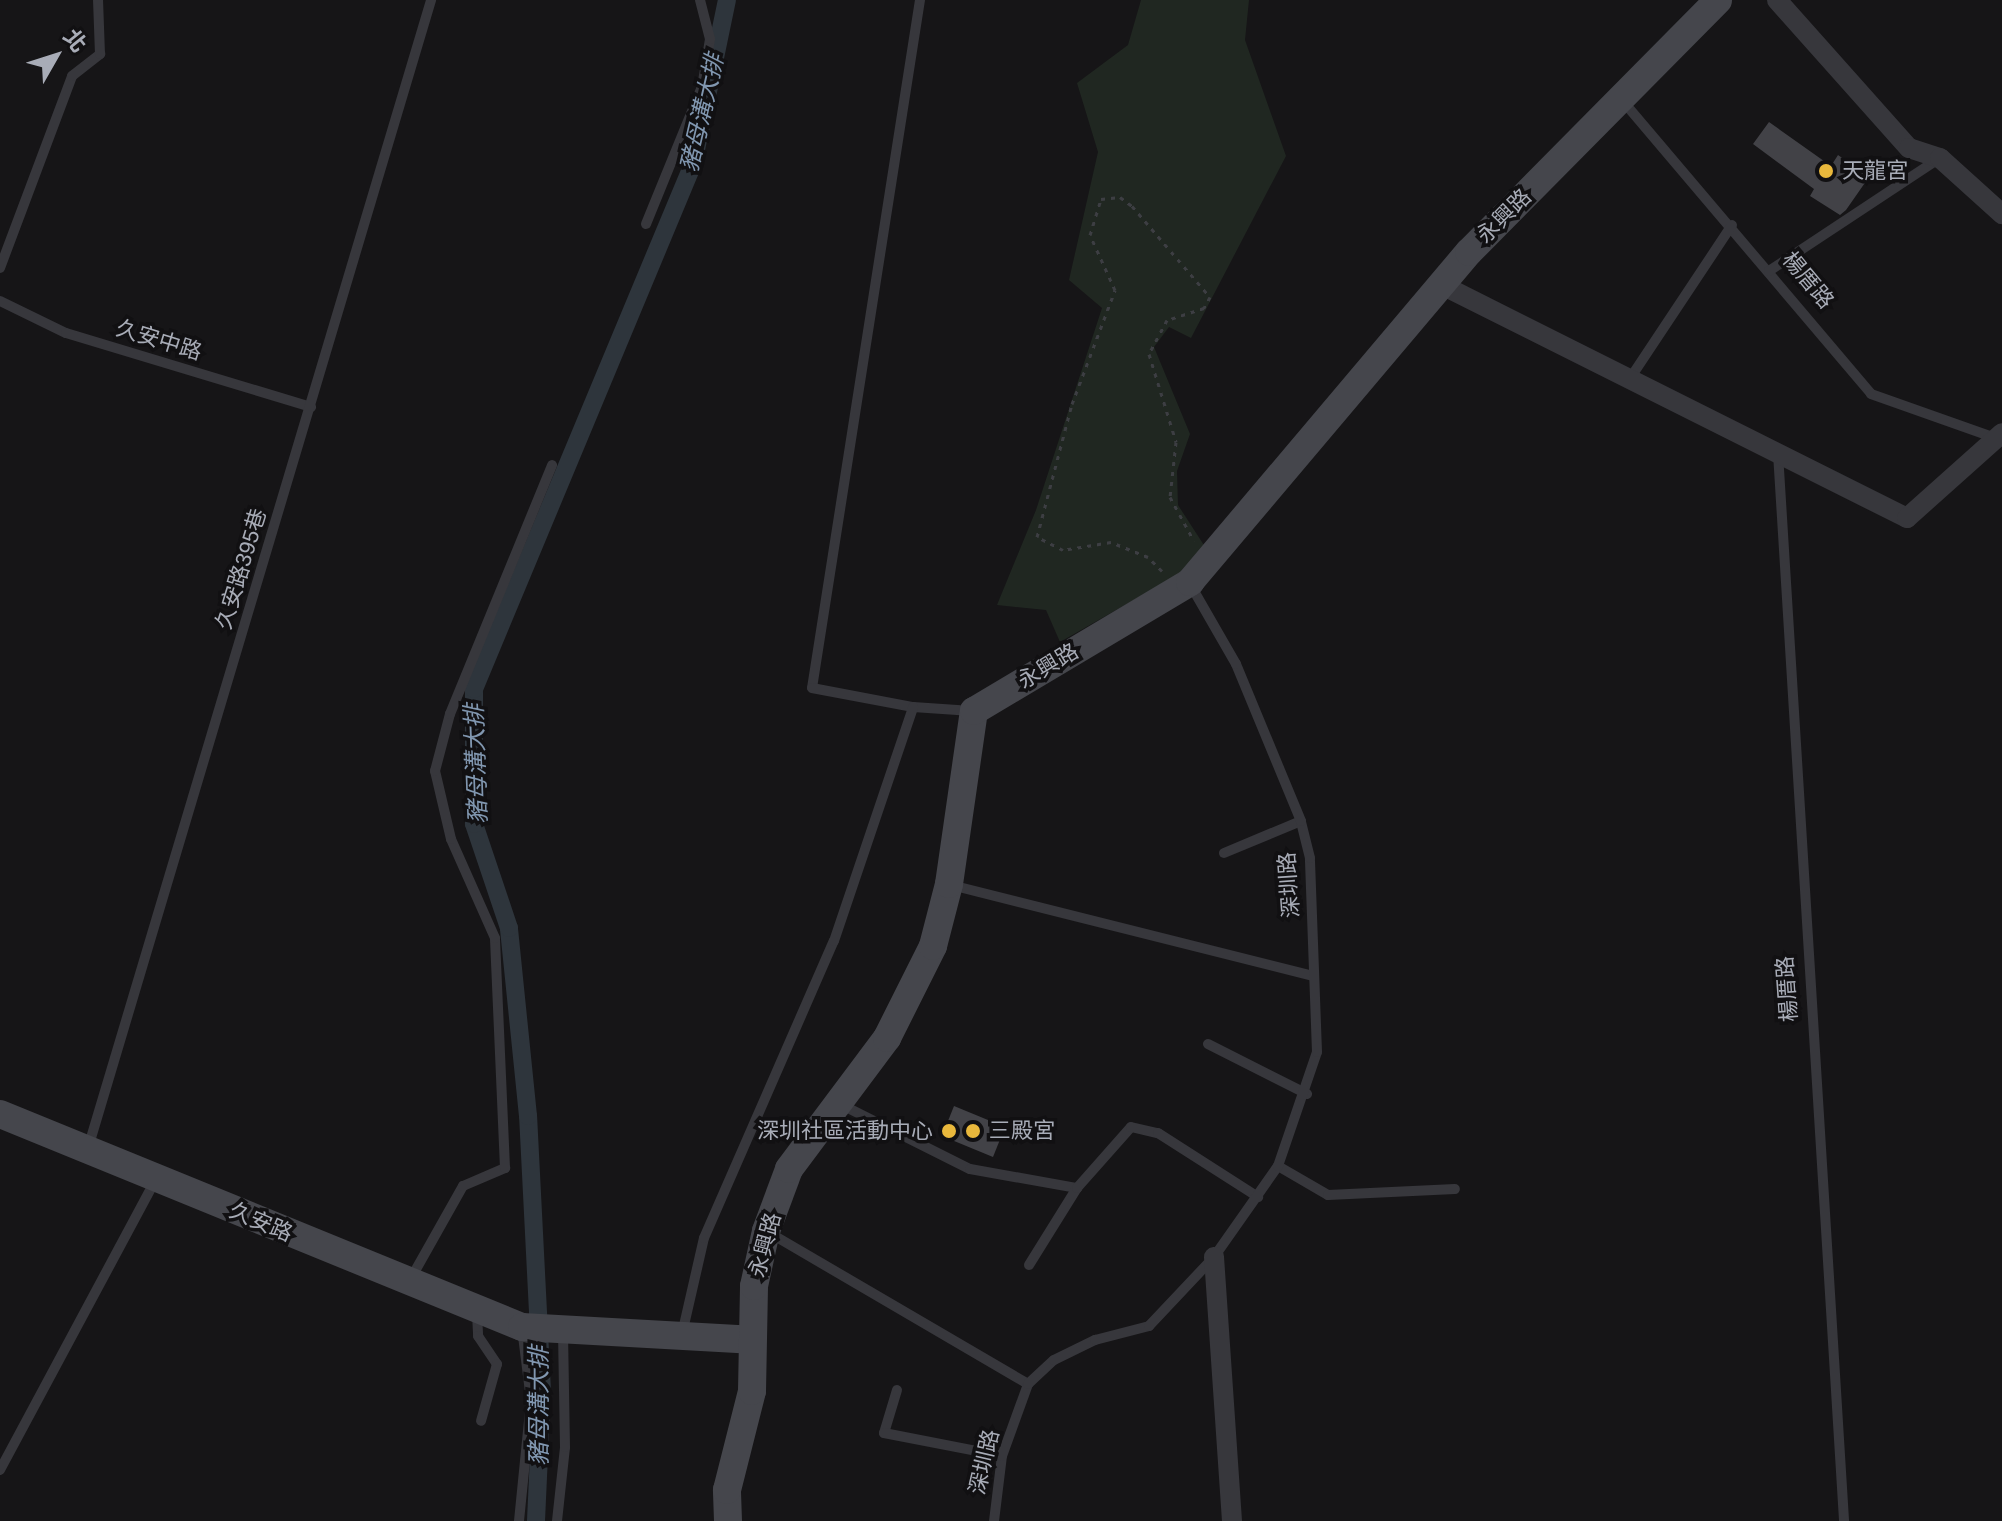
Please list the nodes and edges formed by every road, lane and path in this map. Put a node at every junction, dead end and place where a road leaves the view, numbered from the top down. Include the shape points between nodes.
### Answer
1 (98, 0) edge
2 (431, 0) edge
3 (700, 0) edge
4 (920, 0) edge
5 (1718, 0) edge
6 (1777, 0) edge
7 (1621, 99) junction
8 (1940, 158) junction
9 (2002, 214) edge
10 (646, 224) dead end
11 (1732, 225) junction
12 (0, 268) edge
13 (1769, 271) junction
14 (1442, 285) junction
15 (0, 301) edge
16 (1627, 383) junction
17 (311, 407) junction
18 (1998, 435) edge
19 (1778, 453) junction
20 (552, 465) dead end
21 (1187, 581) junction
22 (913, 707) junction
23 (974, 711) junction
24 (1301, 821) junction
25 (1224, 853) dead end
26 (949, 884) junction
27 (1314, 976) junction
28 (1208, 1044) dead end
29 (1307, 1094) junction
30 (838, 1103) junction
31 (0, 1114) edge
32 (87, 1150) junction
33 (1278, 1166) junction
34 (156, 1178) junction
35 (1077, 1188) junction
36 (1455, 1189) dead end
37 (1258, 1197) junction
38 (766, 1231) junction
39 (1214, 1257) junction
40 (1029, 1265) dead end
41 (408, 1283) junction
42 (477, 1312) junction
43 (522, 1327) junction
44 (563, 1329) junction
45 (682, 1335) junction
46 (751, 1340) junction
47 (1028, 1384) junction
48 (897, 1390) dead end
49 (481, 1421) dead end
50 (1002, 1456) junction
51 (0, 1470) edge
52 (519, 1521) edge
53 (557, 1521) edge
54 (728, 1521) edge
55 (994, 1521) edge
56 (1232, 1521) edge
57 (1844, 1521) edge

1 - 12 lane via 100,54 72,76
2 - 17 lane, 久安路395巷
3 - 10 lane via 710,39 702,87
4 - 22 lane via 812,688
5 - 7 street, 永興路
6 - 8 street via 1909,148
7 - 11 lane, 楊厝路
7 - 14 street, 永興路
8 - 9 street
8 - 13 lane
11 - 13 lane, 楊厝路
11 - 16 lane
13 - 18 lane, 楊厝路 via 1871,394
14 - 16 street, 楊厝路
14 - 21 street, 永興路
15 - 17 lane, 久安中路 via 66,333
16 - 19 street, 楊厝路
17 - 32 lane, 久安路395巷
18 - 19 street, 楊厝路 via 1907,518
19 - 57 lane, 楊厝路
20 - 41 lane via 450,714 435,771 451,839 495,938 505,1168 463,1186
21 - 21 path via 1170,497 1176,442 1149,354 1167,320 1204,308 1210,297 1132,206 1120,197 1101,199 1090,235 1115,290 1072,404 1037,537 1063,550 1111,542
21 - 23 street, 永興路
21 - 24 lane, 深圳路 via 1236,664
22 - 23 lane
22 - 45 lane via 834,941 704,1238
23 - 26 street, 永興路
24 - 25 lane
24 - 27 lane, 深圳路 via 1310,858
26 - 27 lane
26 - 30 street, 永興路 via 933,946 887,1038
27 - 29 lane, 深圳路 via 1317,1052
28 - 29 lane
29 - 33 lane, 深圳路
30 - 35 lane via 970,1169
30 - 38 street, 永興路 via 789,1169
31 - 32 street, 久安路
32 - 34 street, 久安路
33 - 36 lane via 1328,1195
33 - 37 lane, 深圳路
34 - 41 street, 久安路
34 - 51 lane
35 - 37 lane via 1131,1127 1158,1133
35 - 40 lane
37 - 39 lane, 深圳路
38 - 46 street, 永興路
38 - 47 lane
39 - 47 lane, 深圳路 via 1149,1326 1081,1347 1054,1360
39 - 56 street
41 - 42 street, 久安路
42 - 43 street, 久安路
42 - 49 lane via 478,1336 497,1364
43 - 44 street, 久安路
43 - 52 lane via 531,1400
44 - 45 street, 久安路
44 - 53 lane via 565,1447
45 - 46 street, 久安路
46 - 54 street, 永興路 via 752,1391 727,1490
47 - 50 lane, 深圳路
48 - 50 lane via 884,1433
50 - 55 lane, 深圳路

